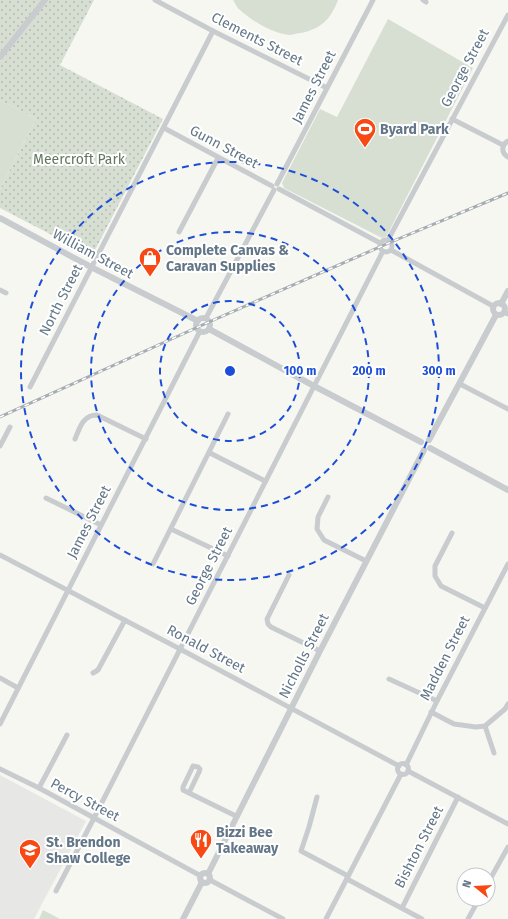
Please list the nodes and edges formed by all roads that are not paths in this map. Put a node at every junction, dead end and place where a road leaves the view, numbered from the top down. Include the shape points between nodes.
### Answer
1 (45, 0) edge
2 (155, 0) edge
3 (373, 0) edge
4 (508, 14) edge
5 (213, 31) junction
6 (0, 57) edge
7 (327, 88) junction
8 (452, 119) junction
9 (164, 128) junction
10 (508, 141) edge
11 (503, 145) junction
12 (508, 157) edge
13 (218, 158) junction
14 (275, 187) junction
15 (0, 218) edge
16 (179, 232) dead end
17 (388, 240) junction
18 (380, 243) junction
19 (391, 250) junction
20 (383, 251) junction
21 (91, 267) junction
22 (0, 290) edge
23 (508, 291) edge
24 (6, 293) dead end
25 (501, 304) junction
26 (493, 306) junction
27 (506, 313) edge
28 (496, 315) junction
29 (206, 318) junction
30 (198, 321) junction
31 (209, 329) junction
32 (200, 331) junction
33 (460, 384) junction
34 (314, 386) junction
35 (30, 388) dead end
36 (508, 409) edge
37 (228, 414) dead end
38 (10, 427) dead end
39 (75, 439) dead end
40 (146, 439) junction
41 (429, 440) junction
42 (421, 442) junction
43 (0, 446) edge
44 (430, 448) junction
45 (424, 450) junction
46 (210, 453) junction
47 (265, 481) junction
48 (508, 490) edge
49 (328, 497) dead end
50 (46, 498) dead end
51 (101, 525) junction
52 (171, 529) junction
53 (452, 533) dead end
54 (0, 555) edge
55 (228, 556) junction
56 (366, 561) junction
57 (153, 564) dead end
58 (508, 564) edge
59 (289, 575) dead end
60 (68, 591) junction
61 (485, 608) junction
62 (125, 620) junction
63 (180, 649) junction
64 (320, 651) junction
65 (93, 673) dead end
66 (0, 678) edge
67 (388, 679) dead end
68 (18, 688) junction
69 (437, 701) junction
70 (508, 704) edge
71 (292, 708) junction
72 (431, 712) junction
73 (0, 724) edge
74 (485, 726) junction
75 (67, 735) dead end
76 (494, 753) dead end
77 (406, 765) junction
78 (399, 766) junction
79 (0, 769) edge
80 (408, 771) junction
81 (401, 774) junction
82 (39, 788) junction
83 (190, 793) junction
84 (317, 797) dead end
85 (458, 797) junction
86 (236, 816) junction
87 (94, 818) junction
88 (508, 824) edge
89 (508, 848) edge
90 (496, 869) edge
91 (208, 874) junction
92 (347, 878) junction
93 (201, 879) junction
94 (210, 880) junction
95 (56, 891) dead end
96 (475, 907) edge
97 (402, 908) junction
98 (183, 919) edge
99 (283, 919) edge
100 (326, 919) edge
101 (422, 919) edge
102 (468, 919) edge

1 - 6 street
2 - 5 street, Clements Street
3 - 7 street, James Street
4 - 8 street, George Street
5 - 7 street, Clements Street
5 - 9 street, North Street
7 - 14 street, James Street
8 - 11 street
8 - 17 street, George Street
9 - 13 street, Gunn Street
9 - 21 street, North Street
10 - 11 street
11 - 12 street via 503,152
13 - 14 street, Gunn Street
13 - 16 street
14 - 18 street, Gunn Street
14 - 29 street, James Street
15 - 21 street, William Street
17 - 18 street
17 - 19 street via 392,244
18 - 20 street
19 - 20 street
19 - 26 street
20 - 34 street, George Street
21 - 30 street, William Street
21 - 35 street, North Street
22 - 24 street
23 - 25 street
25 - 26 street
25 - 27 street
26 - 28 street
27 - 28 street
28 - 33 street
29 - 30 street
29 - 31 street via 210,322
30 - 32 street via 197,327
31 - 32 street
31 - 34 street
32 - 40 street, James Street
33 - 36 street
33 - 41 street
34 - 42 street
34 - 47 street, George Street
37 - 46 street
38 - 43 street
39 - 40 street via 86,417 97,415
40 - 51 street, James Street
41 - 42 street
41 - 44 street
42 - 45 street via 420,446
44 - 45 street
44 - 48 street
45 - 56 street, Nicholls Street
46 - 47 street
46 - 52 street
47 - 55 street, George Street
49 - 56 street via 318,517 317,529 324,540
50 - 51 street
51 - 60 street, James Street
52 - 55 street
52 - 57 street
53 - 61 street via 435,566 435,576 440,586
54 - 60 street, Ronald Street
55 - 63 street, George Street
56 - 64 street, Nicholls Street
58 - 61 street, Madden Street
59 - 64 street via 267,619 268,624
60 - 62 street, Ronald Street
60 - 68 street, James Street
61 - 69 street, Madden Street
62 - 63 street, Ronald Street
62 - 65 street via 98,670
63 - 71 street, Ronald Street
63 - 87 street, George Street
64 - 71 street, Nicholls Street
66 - 68 street
67 - 69 street
68 - 73 street, James Street
69 - 72 street, Madden Street
70 - 74 street
71 - 78 street, Ronald Street
71 - 86 street, Nicholls Street
72 - 74 street via 454,724
72 - 77 street, Madden Street
74 - 76 street
75 - 82 street
77 - 78 street
77 - 80 street
78 - 81 street
79 - 82 street, Percy Street
80 - 81 street
80 - 85 street
81 - 92 street
82 - 87 street, Percy Street
83 - 83 street via 183,790 183,787 193,766 198,767 200,772
83 - 86 street
84 - 92 street via 301,851
85 - 88 street
85 - 97 street, Bishton Street
86 - 91 street, Nicholls Street
87 - 93 street, Percy Street
87 - 95 street, George Street
89 - 90 street
91 - 93 street via 203,874
91 - 94 street
92 - 97 street
92 - 100 street
93 - 94 street via 207,883
93 - 98 street
94 - 99 street
96 - 102 street
97 - 101 street

